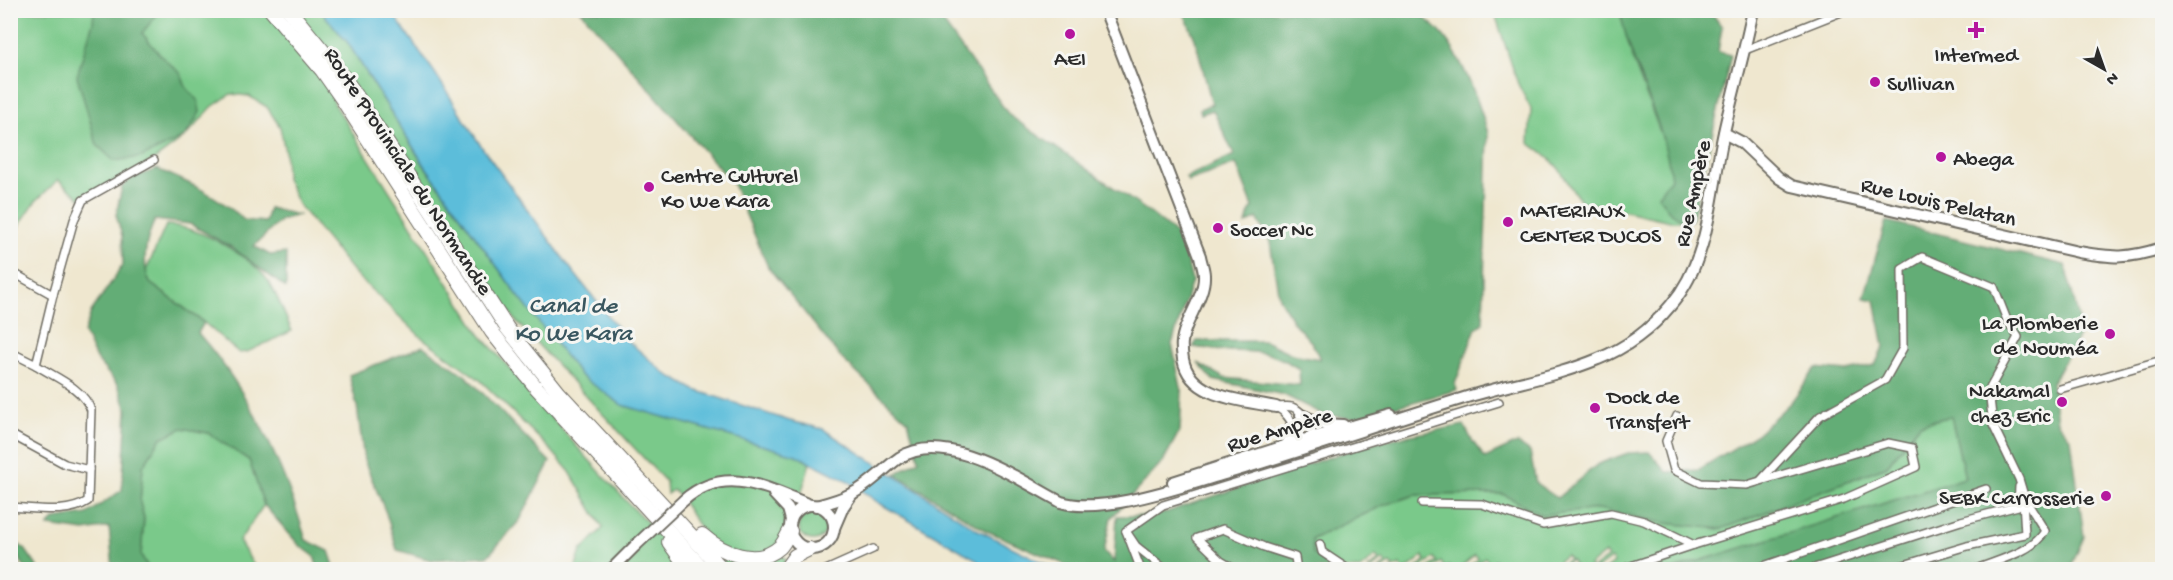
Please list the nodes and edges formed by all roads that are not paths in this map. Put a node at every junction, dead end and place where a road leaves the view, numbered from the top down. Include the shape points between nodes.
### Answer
1 (271, 10) edge
2 (289, 10) edge
3 (1106, 10) edge
4 (1754, 10) edge
5 (1846, 10) edge
6 (1745, 50) junction
7 (1724, 133) junction
8 (154, 159) dead end
9 (2163, 248) edge
10 (10, 271) edge
11 (52, 296) junction
12 (10, 352) edge
13 (2163, 360) edge
14 (36, 365) junction
15 (2060, 389) dead end
16 (1499, 402) dead end
17 (1441, 405) junction
18 (1276, 407) junction
19 (1301, 415) junction
20 (1677, 416) dead end
21 (1292, 424) junction
22 (1359, 425) junction
23 (10, 434) edge
24 (1309, 441) junction
25 (1328, 443) junction
26 (1286, 446) junction
27 (89, 470) junction
28 (1228, 473) junction
29 (2019, 478) junction
30 (1759, 482) junction
31 (766, 488) junction
32 (2022, 488) junction
33 (1986, 489) dead end
34 (855, 492) junction
35 (1131, 499) junction
36 (650, 500) junction
37 (1422, 503) dead end
38 (813, 506) junction
39 (10, 507) edge
40 (791, 526) junction
41 (834, 528) junction
42 (1126, 531) junction
43 (1320, 544) dead end
44 (1695, 545) junction
45 (809, 549) junction
46 (873, 549) dead end
47 (10, 561) edge
48 (16, 570) edge
49 (611, 570) edge
50 (689, 570) edge
51 (704, 570) edge
52 (723, 570) edge
53 (785, 570) edge
54 (826, 570) edge
55 (1141, 570) edge
56 (1166, 570) edge
57 (1236, 570) edge
58 (1297, 570) edge
59 (1349, 570) edge
60 (1619, 570) edge
61 (1752, 570) edge
62 (1808, 570) edge
63 (1887, 570) edge
64 (1974, 570) edge

1 - 36 highway, Route Provinciale du Normandie via 343,100 492,332 535,386
2 - 36 highway, Route Provinciale du Normandie via 354,92 507,328
3 - 18 main road via 1200,256 1202,289 1183,335 1184,364 1203,389
4 - 6 main road, Rue Ampère
5 - 6 street
6 - 7 main road, Rue Ampère
7 - 9 main road, Rue Louis Pelatan via 1741,141 1792,186 2111,258
7 - 17 main road, Rue Ampère via 1705,235 1681,292 1661,316 1622,347 1598,359
8 - 11 street via 83,200
10 - 11 street
11 - 14 street
12 - 14 street
13 - 15 street
14 - 27 street via 87,399 91,410
16 - 42 street via 1163,505
17 - 22 main road, Rue Ampère via 1423,406
17 - 25 main road, Rue Ampère
18 - 19 street via 1292,407
18 - 21 street via 1286,412
19 - 22 main road via 1322,424
19 - 24 street via 1309,424
20 - 30 street via 1666,441 1674,470 1701,483
21 - 24 street
21 - 26 main road
22 - 24 main road, Rue Ampère
23 - 27 street via 65,464
24 - 25 street
24 - 26 main road, Rue Ampère
24 - 28 street
25 - 28 main road, Rue Ampère
26 - 35 main road, Rue Ampère
27 - 39 street via 88,501 78,507
28 - 35 main road, Rue Ampère
29 - 30 street via 1993,425 1989,390 2018,337 1994,287 1922,257 1902,269 1904,348 1885,380 1820,416
29 - 32 street
29 - 62 street via 2018,506
30 - 44 street via 1888,443 1912,448 1916,467 1844,499
31 - 38 main road
31 - 40 main road via 788,509
31 - 49 main road, bridge via 720,481 701,488
32 - 63 street via 2025,534 1967,546
32 - 64 street via 2045,531 2026,548
33 - 61 street
34 - 35 main road, Rue Ampère via 902,456 924,449 949,450 980,459 1072,506
34 - 38 main road
34 - 41 main road
36 - 40 highway via 681,514 715,547 738,556 768,555 781,546
36 - 50 highway
36 - 51 highway, Route Provinciale du Normandie
36 - 52 highway, Route Provinciale du Normandie
37 - 44 street via 1482,504 1543,525 1611,513 1644,521
38 - 40 main road via 798,510
38 - 41 main road via 822,507 831,516
40 - 45 main road via 797,543
41 - 45 main road via 826,544
42 - 55 street
42 - 56 street via 1136,546
43 - 59 street via 1322,552
44 - 60 street
45 - 53 highway via 795,556
46 - 54 street
47 - 48 street
57 - 58 street via 1197,538 1223,529 1295,557

